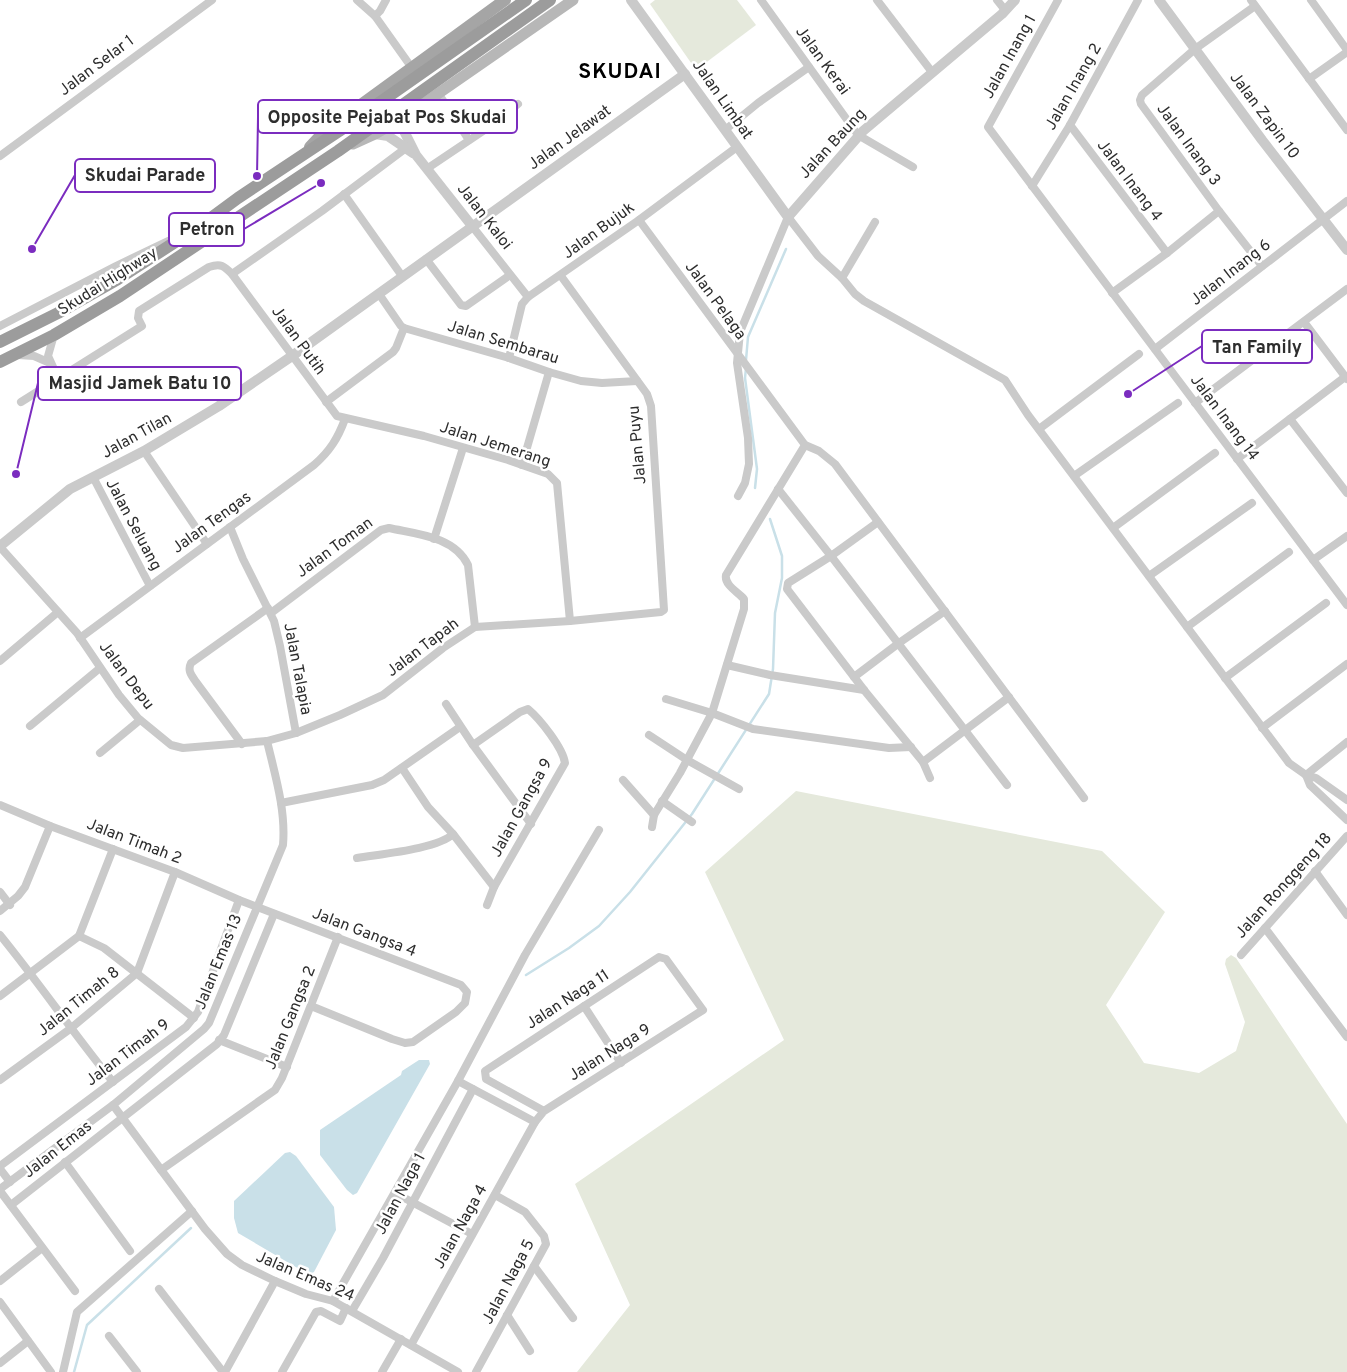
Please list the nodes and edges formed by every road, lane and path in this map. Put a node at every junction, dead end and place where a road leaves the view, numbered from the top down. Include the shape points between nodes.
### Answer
1 (212, 0) edge
2 (357, 0) edge
3 (386, 0) edge
4 (505, 0) edge
5 (519, 0) edge
6 (526, 0) edge
7 (550, 0) edge
8 (573, 0) edge
9 (632, 0) edge
10 (761, 0) edge
11 (877, 0) edge
12 (997, 0) edge
13 (1015, 0) edge
14 (1058, 0) edge
15 (1138, 0) edge
16 (1159, 0) edge
17 (1311, 0) edge
18 (1253, 3) edge
19 (1005, 10) junction
20 (376, 16) junction
21 (483, 30) junction
22 (1195, 49) junction
23 (1347, 51) edge
24 (809, 67) junction
25 (412, 68) junction
26 (932, 72) junction
27 (685, 74) junction
28 (1309, 79) junction
29 (438, 93) junction
30 (518, 104) dead end
31 (404, 118) junction
32 (1344, 119) edge
33 (1070, 125) junction
34 (988, 127) joint
35 (725, 130) junction
36 (1347, 130) edge
37 (375, 134) junction
38 (858, 135) junction
39 (469, 140) junction
40 (406, 148) junction
41 (737, 148) junction
42 (338, 151) junction
43 (303, 155) junction
44 (416, 155) junction
45 (0, 156) edge
46 (913, 167) dead end
47 (428, 168) junction
48 (1032, 186) junction
49 (344, 194) junction
50 (1347, 201) edge
51 (1219, 211) junction
52 (788, 217) junction
53 (1324, 219) junction
54 (639, 220) junction
55 (875, 222) dead end
56 (200, 226) junction
57 (472, 226) junction
58 (1347, 250) edge
59 (1167, 253) junction
60 (426, 259) junction
61 (1262, 266) junction
62 (232, 274) junction
63 (510, 274) junction
64 (402, 276) junction
65 (560, 276) junction
66 (842, 278) junction
67 (1347, 289) edge
68 (1112, 293) junction
69 (379, 294) junction
70 (528, 298) junction
71 (1304, 322) junction
72 (0, 326) edge
73 (404, 328) junction
74 (54, 335) junction
75 (0, 342) edge
76 (1155, 349) junction
77 (17, 354) junction
78 (737, 354) junction
79 (1139, 354) dead end
80 (292, 356) junction
81 (509, 358) junction
82 (0, 362) edge
83 (50, 363) junction
84 (549, 372) junction
85 (58, 378) junction
86 (1346, 378) edge
87 (637, 381) junction
88 (21, 402) dead end
89 (326, 402) junction
90 (1195, 403) junction
91 (1178, 404) dead end
92 (345, 419) junction
93 (1290, 419) junction
94 (1039, 429) junction
95 (805, 445) junction
96 (463, 448) junction
97 (144, 451) junction
98 (1215, 453) dead end
99 (1237, 459) junction
100 (522, 465) junction
101 (1074, 476) junction
102 (93, 477) junction
103 (778, 489) junction
104 (1347, 493) edge
105 (738, 496) dead end
106 (1252, 503) dead end
107 (878, 522) junction
108 (230, 527) junction
109 (1113, 528) junction
110 (1347, 536) edge
111 (434, 538) junction
112 (207, 544) junction
113 (0, 546) edge
114 (1289, 552) dead end
115 (831, 556) junction
116 (1313, 560) junction
117 (1149, 576) junction
118 (150, 586) junction
119 (1326, 603) dead end
120 (1347, 605) edge
121 (664, 610) joint
122 (270, 611) junction
123 (58, 612) junction
124 (945, 612) junction
125 (570, 621) junction
126 (475, 627) junction
127 (1187, 627) junction
128 (80, 638) junction
129 (899, 643) junction
130 (0, 661) edge
131 (1347, 664) edge
132 (726, 666) junction
133 (100, 668) junction
134 (854, 677) junction
135 (1225, 678) junction
136 (864, 690) junction
137 (1008, 697) junction
138 (666, 699) dead end
139 (446, 704) dead end
140 (712, 713) junction
141 (140, 720) junction
142 (30, 726) dead end
143 (460, 727) junction
144 (1262, 728) junction
145 (965, 732) junction
146 (296, 733) junction
147 (649, 735) dead end
148 (267, 741) junction
149 (1347, 742) edge
150 (242, 744) junction
151 (473, 745) junction
152 (911, 747) junction
153 (100, 753) dead end
154 (687, 760) junction
155 (923, 762) junction
156 (402, 768) junction
157 (1306, 775) junction
158 (930, 778) dead end
159 (624, 780) dead end
160 (1007, 785) dead end
161 (738, 789) dead end
162 (1084, 798) dead end
163 (1347, 800) edge
164 (662, 801) junction
165 (281, 803) junction
166 (0, 805) edge
167 (654, 815) junction
168 (688, 820) dead end
169 (1347, 820) edge
170 (531, 824) junction
171 (50, 826) junction
172 (652, 827) dead end
173 (598, 830) dead end
174 (453, 834) junction
175 (1347, 836) edge
176 (113, 850) junction
177 (357, 858) dead end
178 (1315, 871) junction
179 (175, 872) junction
180 (494, 888) junction
181 (0, 892) edge
182 (238, 900) junction
183 (10, 905) junction
184 (487, 905) dead end
185 (257, 907) junction
186 (0, 912) edge
187 (274, 914) junction
188 (1347, 914) edge
189 (1265, 928) junction
190 (0, 935) edge
191 (79, 936) junction
192 (338, 937) junction
193 (1241, 955) dead end
194 (30, 973) junction
195 (137, 973) junction
196 (0, 996) edge
197 (311, 1006) junction
198 (584, 1006) junction
199 (703, 1010) joint
200 (194, 1018) junction
201 (70, 1029) junction
202 (1347, 1037) edge
203 (220, 1040) junction
204 (621, 1063) junction
205 (287, 1067) junction
206 (0, 1080) edge
207 (458, 1081) junction
208 (112, 1082) junction
209 (473, 1089) junction
210 (113, 1105) junction
211 (544, 1111) junction
212 (122, 1117) junction
213 (535, 1122) junction
214 (64, 1162) junction
215 (0, 1168) edge
216 (161, 1170) junction
217 (10, 1182) junction
218 (0, 1190) edge
219 (394, 1193) junction
220 (495, 1195) junction
221 (413, 1202) junction
222 (11, 1206) junction
223 (192, 1211) junction
224 (472, 1234) junction
225 (42, 1248) junction
226 (130, 1251) dead end
227 (534, 1266) junction
228 (0, 1281) edge
229 (275, 1281) junction
230 (159, 1289) dead end
231 (74, 1290) dead end
232 (333, 1301) junction
233 (0, 1302) edge
234 (349, 1310) junction
235 (507, 1315) junction
236 (573, 1318) dead end
237 (109, 1336) dead end
238 (401, 1340) junction
239 (28, 1341) junction
240 (411, 1345) junction
241 (530, 1351) dead end
242 (0, 1363) edge
243 (52, 1372) edge
244 (63, 1372) edge
245 (137, 1372) edge
246 (224, 1372) edge
247 (282, 1372) edge
248 (382, 1372) edge
249 (458, 1372) edge
250 (476, 1372) edge

1 - 45 street, Jalan Selar 1
2 - 20 street
3 - 20 street
4 - 25 main road
5 - 21 highway
6 - 21 highway, Skudai Highway
7 - 42 highway, Skudai Highway
8 - 29 main road
9 - 27 street, Jalan Limbat
10 - 24 street, Jalan Kerai
11 - 26 street
12 - 19 street
13 - 19 street, Jalan Baung
14 - 34 street, Jalan Inang 1
15 - 33 street, Jalan Inang 2
16 - 22 street, Jalan Zapin 10
17 - 23 street
18 - 22 street
18 - 28 street
19 - 26 street, Jalan Baung
20 - 25 street
21 - 43 highway, Skudai Highway
22 - 51 street, Jalan Inang 3 via 1140,100
22 - 53 street, Jalan Zapin 10
23 - 28 street
24 - 35 street
24 - 38 street, Jalan Kerai
25 - 43 main road via 325,131
26 - 38 street, Jalan Baung
27 - 35 street, Jalan Limbat
27 - 57 street, Jalan Jelawat
28 - 32 street
29 - 31 main road
29 - 39 street
30 - 39 street
31 - 37 main road
31 - 44 street, Jalan Kaloi via 403,129
32 - 36 street
33 - 48 street, Jalan Inang 2
33 - 59 street, Jalan Inang 4
34 - 48 street, Jalan Inang 14
35 - 41 street, Jalan Limbat
37 - 40 street, Jalan Kaloi via 388,136
37 - 42 main road
38 - 46 street, Jalan Kerai
38 - 52 street, Jalan Baung
39 - 47 street
40 - 44 street, Jalan Kaloi
40 - 49 street
41 - 52 street, Jalan Limbat
41 - 54 street, Jalan Bujuk
42 - 74 highway, Skudai Highway via 120,296
43 - 56 highway, Skudai Highway
44 - 47 street, Jalan Kaloi
47 - 57 street, Jalan Kaloi
48 - 68 street, Jalan Inang 14
49 - 62 street
49 - 64 street
50 - 53 street, Jalan Inang 6
51 - 59 street
51 - 61 street, Jalan Inang 3
52 - 66 street via 818,256
52 - 78 street, Jalan Baung via 740,332
53 - 58 street, Jalan Zapin 10
53 - 61 street, Jalan Inang 6
54 - 65 street, Jalan Bujuk
54 - 78 street, Jalan Pelaga
55 - 66 street
56 - 72 street
56 - 75 highway, Skudai Highway via 118,279
57 - 60 street, Jalan Jelawat
57 - 63 street, Jalan Kaloi
59 - 68 street
60 - 63 street via 461,305 466,306
60 - 64 street, Jalan Jelawat
61 - 76 street, Jalan Inang 6
62 - 80 street, Jalan Putih
62 - 85 street via 224,266 209,266 139,311 142,326
63 - 70 street, Jalan Kaloi
64 - 69 street, Jalan Jelawat
65 - 70 street, Jalan Bujuk
65 - 87 street, Jalan Puyu
66 - 94 street via 864,301 1006,380
67 - 71 street
68 - 76 street, Jalan Inang 14
69 - 73 street
69 - 80 street, Jalan Tilan
70 - 81 street via 522,304
71 - 86 street
71 - 90 street
73 - 81 street, Jalan Sembarau
73 - 89 street via 393,352
74 - 77 highway, Skudai Highway
74 - 83 street via 48,356
76 - 90 street, Jalan Inang 14
77 - 82 highway, Skudai Highway
77 - 83 street via 34,356
78 - 95 street
78 - 105 street, Jalan Pelaga via 749,464
79 - 94 street
80 - 89 street, Jalan Putih
80 - 97 street, Jalan Tilan via 219,406
81 - 84 street, Jalan Sembarau
83 - 85 street
84 - 87 street, Jalan Sembarau via 580,381
84 - 100 street
85 - 88 street
86 - 93 street
87 - 121 street, Jalan Puyu via 651,406
89 - 92 street, Jalan Putih via 337,416
90 - 99 street, Jalan Inang 14
91 - 101 street
92 - 96 street, Jalan Jemerang
92 - 108 street, Jalan Tengas via 326,454
93 - 99 street
93 - 104 street
94 - 101 street
95 - 103 street
95 - 107 street via 829,457
96 - 100 street, Jalan Jemerang
96 - 111 street
97 - 102 street, Jalan Tilan
97 - 112 street
98 - 109 street
99 - 116 street, Jalan Inang 14
100 - 125 street, Jalan Jemerang via 548,474 557,483
101 - 109 street
102 - 113 street, Jalan Tilan via 70,489
102 - 118 street, Jalan Seluang
103 - 115 street
103 - 132 street via 726,574 727,583 744,599 744,609
106 - 117 street
107 - 115 street
107 - 124 street
108 - 112 street, Jalan Tengas
108 - 122 street
109 - 117 street
110 - 116 street
111 - 122 street, Jalan Toman via 389,528 381,530
111 - 126 street, Jalan Toman via 458,552 468,565
112 - 118 street, Jalan Tengas
113 - 123 street, Jalan Depu
114 - 127 street
115 - 129 street
115 - 134 street via 788,583 787,589
116 - 120 street, Jalan Inang 14
117 - 127 street
118 - 128 street, Jalan Tengas
119 - 135 street
121 - 125 street, Jalan Tapah via 658,614
122 - 146 street, Jalan Talapia
122 - 150 street, Jalan Talapia via 190,665 190,673
123 - 128 street, Jalan Depu
123 - 130 street
124 - 129 street
124 - 137 street
125 - 126 street, Jalan Tapah
126 - 146 street, Jalan Tapah via 383,695
127 - 135 street
128 - 133 street, Jalan Depu
129 - 134 street
129 - 145 street
131 - 144 street
132 - 136 street
132 - 140 street
133 - 141 street, Jalan Depu
133 - 142 street
134 - 136 street
135 - 144 street
136 - 152 street
137 - 145 street
137 - 162 street
138 - 140 street
139 - 143 street
140 - 152 street via 748,727 889,748
140 - 154 street
141 - 150 street, Jalan Depu via 176,747
141 - 153 street
143 - 151 street
143 - 156 street
144 - 157 street via 1289,763
145 - 155 street
145 - 160 street
146 - 148 street, Jalan Depu
147 - 154 street
148 - 150 street, Jalan Depu
148 - 165 street, Jalan Emas 13
149 - 157 street
151 - 170 street
151 - 170 street, Jalan Gangsa 9 via 528,709 557,744 565,763
152 - 155 street
154 - 161 street
154 - 164 street
155 - 158 street
156 - 165 street via 372,785
156 - 174 street via 428,807
157 - 163 street via 1316,778
157 - 169 street via 1310,785
159 - 167 street
164 - 167 street
164 - 168 street
165 - 185 street, Jalan Emas 13 via 283,845
166 - 171 street, Jalan Timah 2
167 - 172 street
170 - 180 street, Jalan Gangsa 9
171 - 176 street, Jalan Timah 2
171 - 183 street via 25,887
173 - 207 street via 525,955
174 - 177 street via 436,844
174 - 180 street
175 - 178 street, Jalan Ronggeng 18
176 - 179 street, Jalan Timah 2
176 - 191 street
178 - 188 street
178 - 189 street, Jalan Ronggeng 18
179 - 182 street, Jalan Timah 2
179 - 195 street, Jalan Timah 8
180 - 184 street, Jalan Gangsa 9
181 - 183 street
182 - 185 street, Jalan Timah 2
182 - 200 street, Jalan Timah 9
183 - 186 street
185 - 187 street, Jalan Gangsa 4
185 - 210 street, Jalan Emas 13 via 212,1017 204,1029
187 - 192 street, Jalan Gangsa 4
187 - 203 street
189 - 193 street, Jalan Ronggeng 18
189 - 202 street
190 - 194 street
191 - 194 street
191 - 195 street via 104,948
192 - 197 street, Jalan Gangsa 2
192 - 197 street, Jalan Gangsa 4 via 461,985 467,992 465,1003 413,1042 392,1039
194 - 196 street
194 - 201 street
195 - 200 street
195 - 201 street, Jalan Timah 8
197 - 205 street, Jalan Gangsa 2
198 - 199 street, Jalan Naga 11 via 663,957
198 - 204 street
198 - 211 street, Jalan Naga 11 via 485,1070 486,1079
199 - 204 street, Jalan Naga 9
200 - 208 street, Jalan Timah 9
201 - 206 street, Jalan Timah 8
201 - 208 street
203 - 205 street
203 - 212 street, Jalan Emas
204 - 211 street, Jalan Naga 9
205 - 216 street, Jalan Gangsa 2 via 275,1090
207 - 209 street
207 - 219 street
208 - 215 street, Jalan Timah 9
209 - 213 street
209 - 221 street, Jalan Naga 1
210 - 212 street, Jalan Emas 24
210 - 217 street, Jalan Emas 13
211 - 213 street, Jalan Naga 9
212 - 214 street, Jalan Emas
212 - 216 street, Jalan Emas 24
213 - 220 street, Jalan Naga 4
214 - 222 street, Jalan Emas
214 - 226 street
215 - 217 street
216 - 223 street, Jalan Emas 24
217 - 218 street, Jalan Emas 13
218 - 222 street
219 - 221 street
219 - 232 street
220 - 224 street, Jalan Naga 4
220 - 227 street, Jalan Naga 5 via 524,1212 546,1240
221 - 224 street
221 - 234 street, Jalan Naga 1
222 - 225 street
223 - 229 street, Jalan Emas 24 via 227,1254 242,1266
223 - 244 street via 76,1312
224 - 240 street, Jalan Naga 4
225 - 228 street
225 - 231 street
227 - 235 street, Jalan Naga 5
227 - 236 street
229 - 232 street, Jalan Emas 24
229 - 246 street
230 - 246 street
232 - 234 street, Jalan Emas 24
233 - 239 street
234 - 238 street, Jalan Emas 24
234 - 247 street via 340,1321 321,1311 316,1312
235 - 241 street
235 - 250 street, Jalan Naga 5
237 - 245 street
238 - 240 street, Jalan Emas 24
238 - 248 street
239 - 242 street
239 - 243 street
240 - 249 street, Jalan Emas 24

